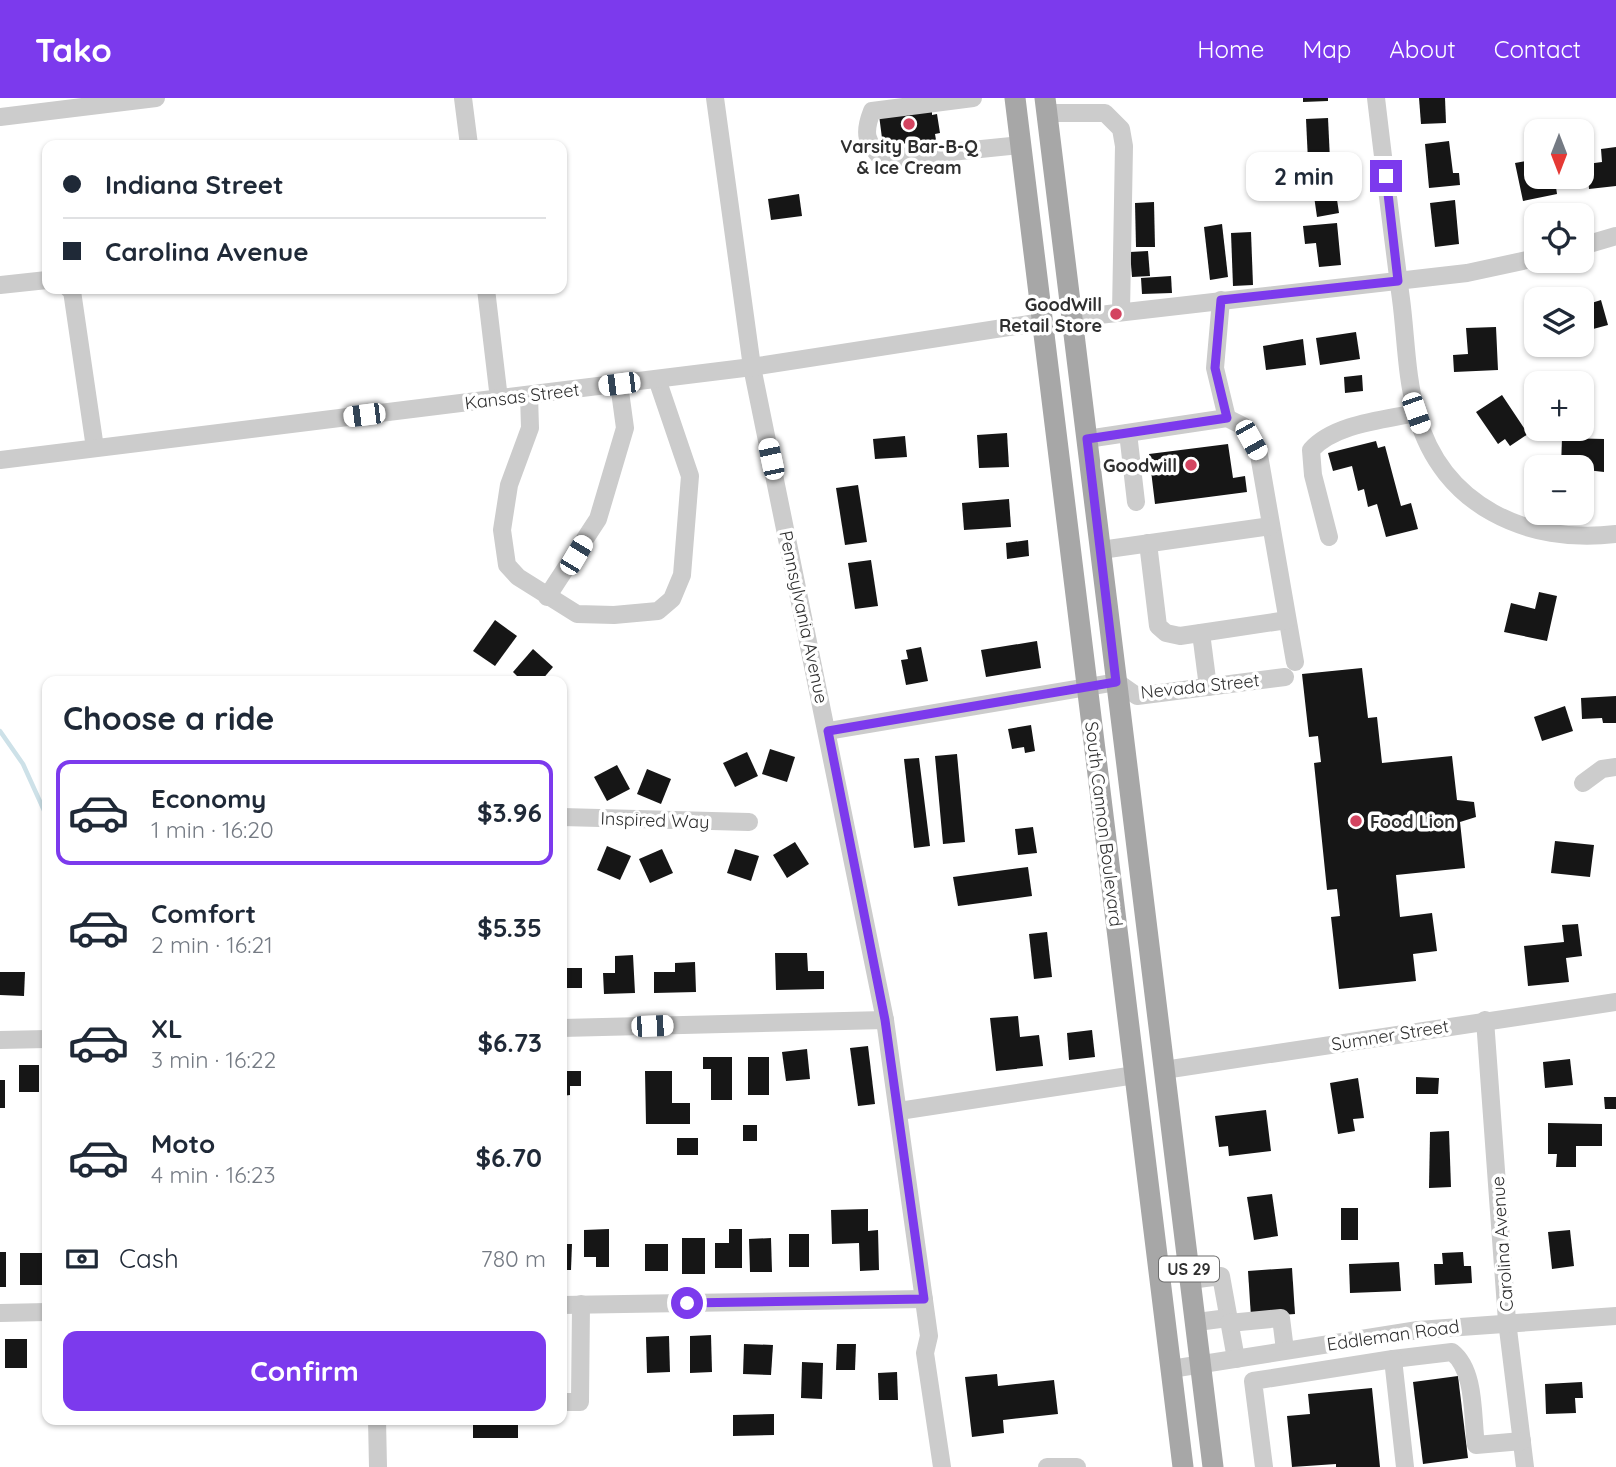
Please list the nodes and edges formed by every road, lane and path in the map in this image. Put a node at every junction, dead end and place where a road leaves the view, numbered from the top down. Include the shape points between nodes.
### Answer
1 (156, 98) edge
2 (463, 98) edge
3 (715, 98) edge
4 (973, 98) edge
5 (1015, 98) edge
6 (1376, 98) edge
7 (1046, 106) edge
8 (0, 117) edge
9 (468, 140) edge
10 (1020, 145) junction
11 (1616, 236) edge
12 (1594, 242) edge
13 (1524, 261) edge
14 (42, 281) edge
15 (1398, 281) junction
16 (0, 285) edge
17 (72, 294) edge
18 (487, 294) edge
19 (1221, 300) junction
20 (1121, 312) junction
21 (1073, 318) junction
22 (1042, 323) junction
23 (752, 367) junction
24 (657, 379) junction
25 (619, 384) junction
26 (529, 395) junction
27 (499, 399) junction
28 (1416, 413) junction
29 (1227, 418) junction
30 (1128, 433) junction
31 (1087, 439) junction
32 (95, 448) junction
33 (0, 460) edge
34 (1136, 502) dead end
35 (1271, 526) junction
36 (1616, 534) edge
37 (1329, 537) dead end
38 (1148, 543) junction
39 (1101, 550) junction
40 (547, 597) junction
41 (1287, 620) junction
42 (1201, 633) junction
43 (1116, 682) junction
44 (1086, 687) junction
45 (1208, 687) junction
46 (828, 731) junction
47 (1616, 767) edge
48 (1583, 783) dead end
49 (567, 817) edge
50 (749, 822) dead end
51 (1616, 1002) edge
52 (885, 1020) junction
53 (1485, 1020) junction
54 (567, 1028) edge
55 (42, 1039) edge
56 (0, 1040) edge
57 (1164, 1070) junction
58 (1135, 1075) junction
59 (899, 1111) junction
60 (1190, 1280) junction
61 (924, 1299) junction
62 (581, 1304) junction
63 (567, 1305) edge
64 (42, 1312) edge
65 (0, 1313) edge
66 (1616, 1316) edge
67 (1229, 1321) junction
68 (1507, 1321) junction
69 (1196, 1322) junction
70 (1285, 1350) junction
71 (1236, 1359) junction
72 (1392, 1359) junction
73 (1201, 1364) junction
74 (1171, 1369) junction
75 (567, 1402) edge
76 (377, 1425) edge
77 (1522, 1441) junction
78 (378, 1467) edge
79 (942, 1467) edge
80 (1047, 1467) edge
81 (1077, 1467) edge
82 (1183, 1467) edge
83 (1213, 1467) edge
84 (1264, 1467) edge
85 (1405, 1467) edge
86 (1525, 1467) edge

1 - 8 street
2 - 9 street
3 - 23 street, Pennsylvania Avenue
4 - 10 street via 872,111 865,128 871,146 882,159
5 - 10 main road, South Cannon Boulevard / US 29
6 - 15 street
7 - 20 street via 1105,113 1121,129
7 - 21 main road, South Cannon Boulevard / US 29
10 - 22 main road, South Cannon Boulevard / US 29
11 - 12 street
13 - 15 street
14 - 16 street
15 - 19 street
15 - 28 street
17 - 32 street
18 - 27 street
19 - 20 street
19 - 29 street via 1215,368
20 - 21 street
21 - 31 main road, South Cannon Boulevard / US 29
22 - 23 street, Kansas Street
22 - 44 main road, South Cannon Boulevard / US 29
23 - 24 street, Kansas Street
23 - 46 street, Pennsylvania Avenue
24 - 25 street, Kansas Street
24 - 40 street via 690,476 682,575 672,599 658,611 602,615 577,614
25 - 26 street, Kansas Street
25 - 40 street via 625,428 598,519
26 - 27 street, Kansas Street
26 - 40 street via 530,428 509,485 503,550 507,565 518,577
27 - 32 street, Kansas Street
28 - 36 street via 1441,465 1478,505 1516,525 1551,535
28 - 37 street via 1321,438 1311,450
29 - 30 street
29 - 35 street via 1243,426 1259,455
30 - 31 street
30 - 34 street
31 - 39 main road, South Cannon Boulevard / US 29
32 - 33 street, Kansas Street
35 - 38 street
35 - 41 street
38 - 39 street
38 - 42 street via 1157,626 1167,634
39 - 43 main road, South Cannon Boulevard / US 29
41 - 42 street
41 - 45 street, Nevada Street via 1290,669
42 - 45 street
43 - 44 street, Nevada Street
43 - 45 street, Nevada Street via 1137,696
43 - 57 main road, South Cannon Boulevard / US 29
44 - 46 street, Nevada Street
44 - 58 main road, South Cannon Boulevard / US 29
46 - 52 street, Pennsylvania Avenue
47 - 48 street via 1602,769
49 - 50 street, Inspired Way
51 - 53 street, Sumner Street
52 - 54 street
52 - 59 street, Pennsylvania Avenue
53 - 57 street, Sumner Street
53 - 68 street, Carolina Avenue
55 - 56 street
57 - 60 main road, South Cannon Boulevard / US 29
58 - 59 street
58 - 74 main road, South Cannon Boulevard / US 29
59 - 61 street, Pennsylvania Avenue
60 - 67 street via 1221,1276
60 - 69 main road, South Cannon Boulevard / US 29
61 - 62 street
61 - 79 street, Pennsylvania Avenue via 929,1336 925,1353
62 - 63 street
62 - 75 street via 580,1402
64 - 65 street
66 - 68 street, Eddleman Road
67 - 69 street
67 - 70 street via 1281,1318
67 - 71 street
68 - 70 street, Eddleman Road
68 - 77 street, Carolina Avenue
69 - 73 main road, South Cannon Boulevard / US 29
70 - 71 street, Eddleman Road
71 - 73 street, Eddleman Road
72 - 77 street via 1452,1352 1468,1374 1476,1445
72 - 84 street via 1253,1381
72 - 85 street
73 - 74 street, Eddleman Road
73 - 83 main road, South Cannon Boulevard / US 29
74 - 82 main road, South Cannon Boulevard / US 29
76 - 78 street
77 - 86 street, Carolina Avenue
80 - 81 street

